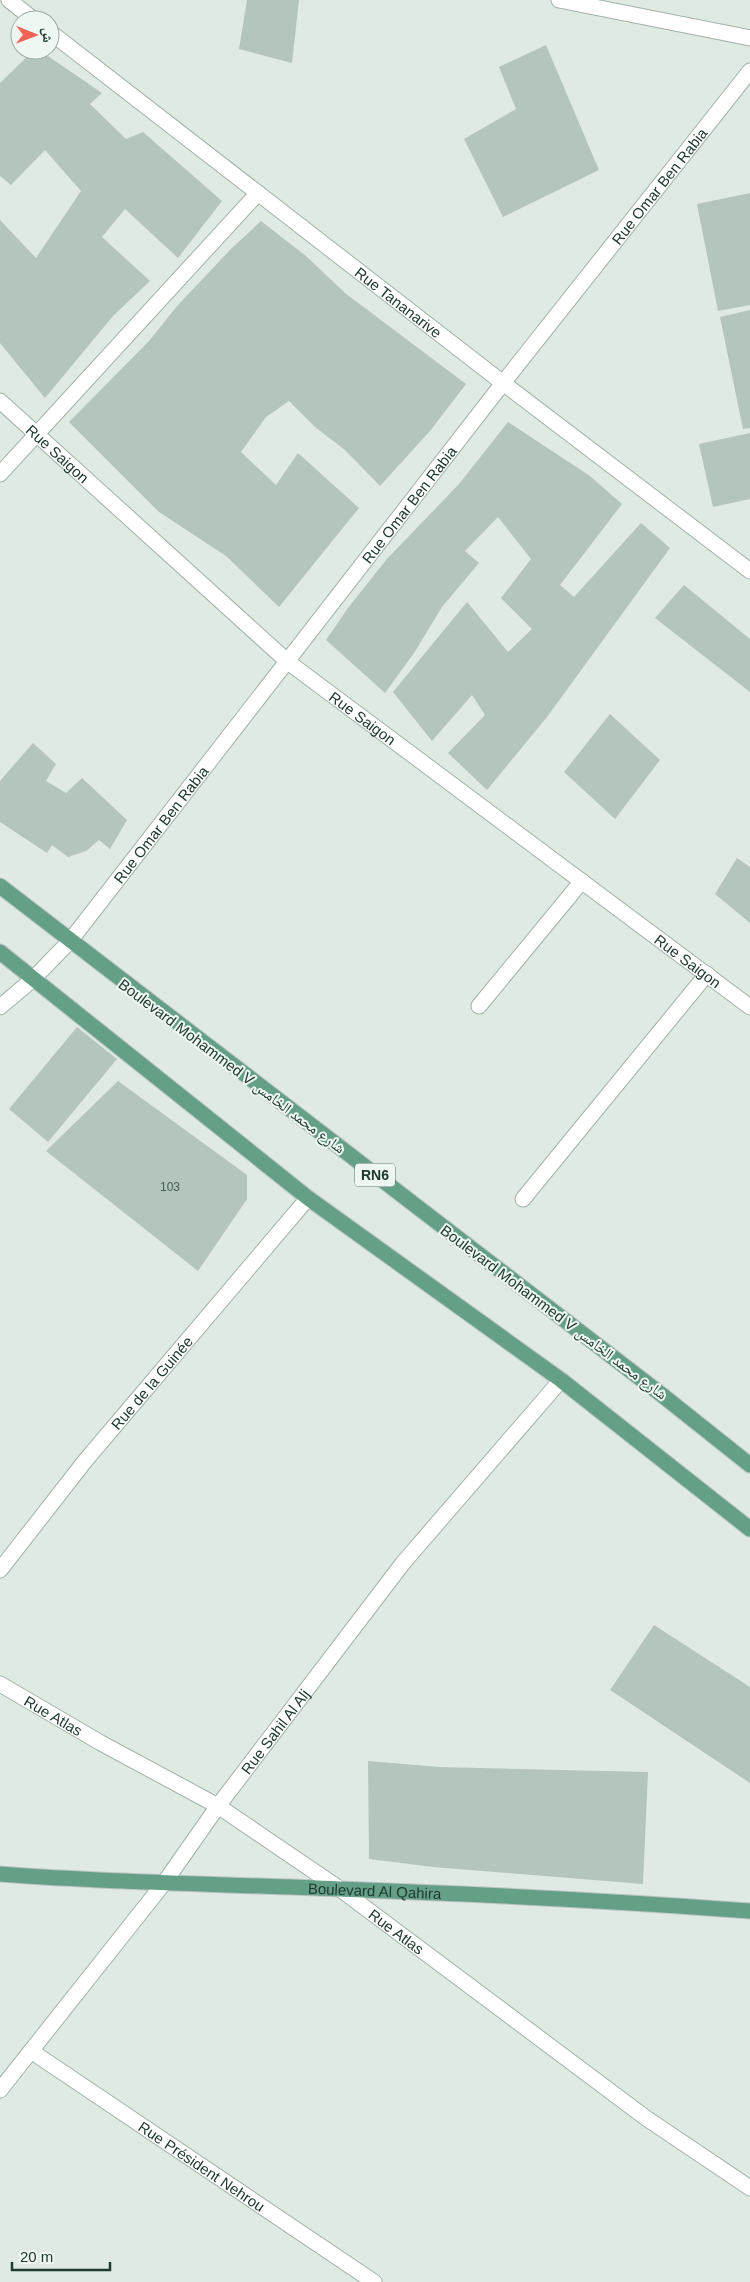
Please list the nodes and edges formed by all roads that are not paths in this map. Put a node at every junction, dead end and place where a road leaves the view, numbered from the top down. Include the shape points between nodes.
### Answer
1 (9, 0) edge
2 (559, 0) edge
3 (22, 10) edge
4 (750, 38) edge
5 (60, 40) edge
6 (750, 70) edge
7 (258, 194) junction
8 (503, 383) junction
9 (0, 401) edge
10 (37, 434) junction
11 (0, 474) edge
12 (750, 571) edge
13 (288, 662) junction
14 (582, 881) junction
15 (0, 886) edge
16 (70, 941) junction
17 (0, 952) edge
18 (706, 974) junction
19 (33, 979) junction
20 (479, 1006) dead end
21 (0, 1007) edge
22 (750, 1008) edge
23 (308, 1198) junction
24 (523, 1200) dead end
25 (561, 1380) junction
26 (750, 1465) edge
27 (750, 1529) edge
28 (0, 1570) edge
29 (0, 1684) edge
30 (218, 1806) junction
31 (0, 1874) edge
32 (164, 1883) junction
33 (340, 1889) junction
34 (750, 1911) edge
35 (31, 2051) junction
36 (0, 2090) edge
37 (750, 2188) edge
38 (374, 2282) edge

1 - 3 street
2 - 4 street
5 - 7 street, Rue Tananarive
6 - 8 street, Rue Omar Ben Rabia
7 - 8 street, Rue Tananarive
7 - 10 street
8 - 12 street, Rue Tananarive
8 - 13 street, Rue Omar Ben Rabia
9 - 10 street, Rue Saigon
10 - 11 street
10 - 13 street, Rue Saigon
13 - 14 street, Rue Saigon
13 - 16 street, Rue Omar Ben Rabia
14 - 18 street, Rue Saigon
14 - 20 street
15 - 16 main road, Boulevard Mohammed V شارع محمد الخامس / RN6
16 - 19 street, Rue Omar Ben Rabia
16 - 26 main road, Boulevard Mohammed V شارع محمد الخامس / RN6
17 - 19 main road
18 - 22 street, Rue Saigon
18 - 24 street
19 - 21 street, Rue Omar Ben Rabia
19 - 23 main road
23 - 25 main road
23 - 28 street, Rue de la Guinée via 85,1461
25 - 27 main road
25 - 30 street, Rue Sahil Al Alj via 403,1563
29 - 30 street, Rue Atlas
30 - 32 street, Rue Sahil Al Alj
30 - 33 street, Rue Atlas
31 - 32 main road, Boulevard Al Qahira
32 - 33 main road, Boulevard Al Qahira
32 - 35 street, Rue Sahil Al Alj
33 - 34 main road, Boulevard Al Qahira
33 - 37 street, Rue Atlas via 646,2118
35 - 36 street, Rue Sahil Al Alj
35 - 38 street, Rue Président Nehrou

